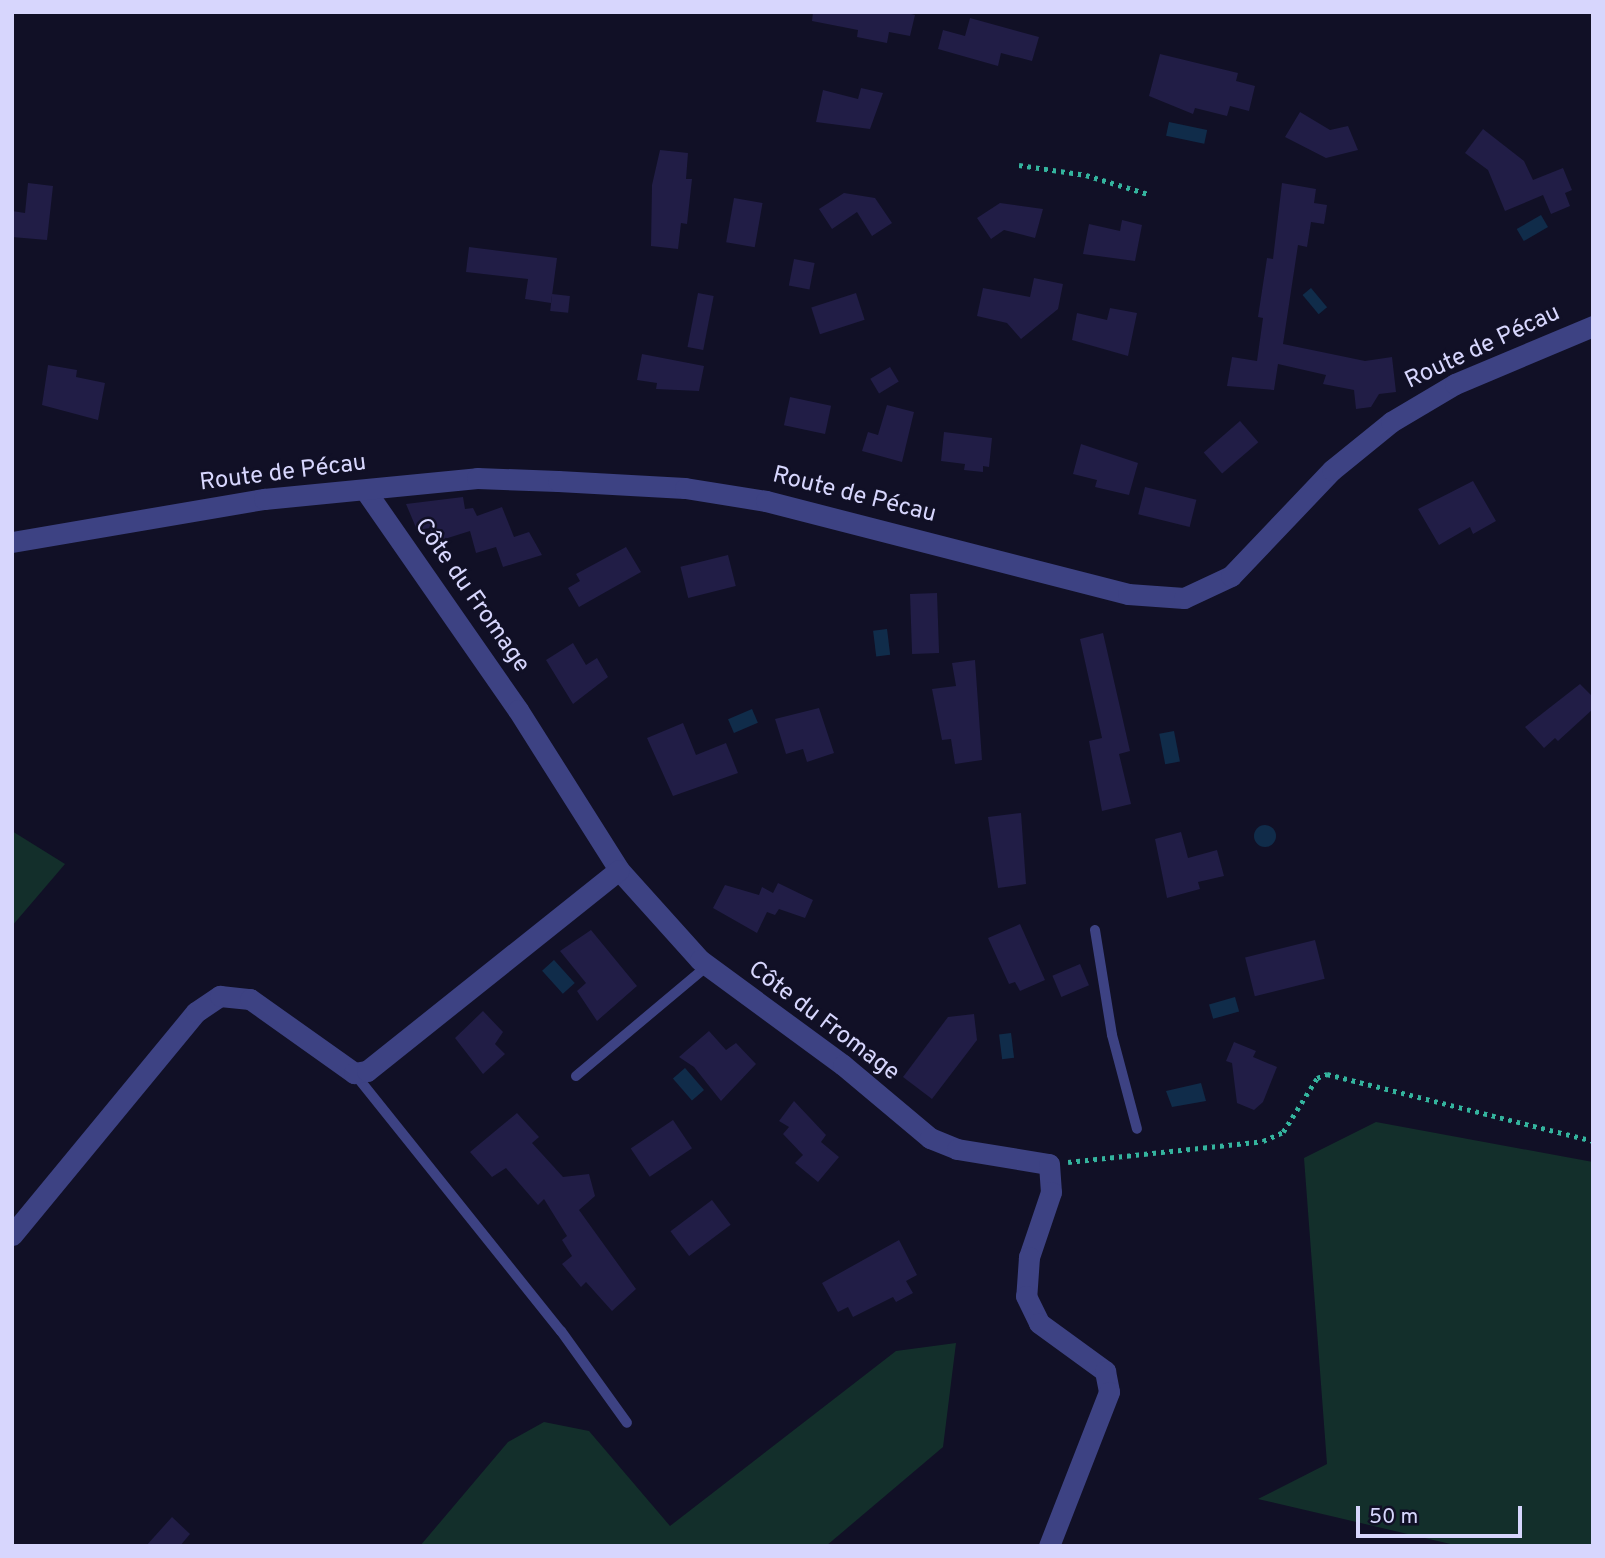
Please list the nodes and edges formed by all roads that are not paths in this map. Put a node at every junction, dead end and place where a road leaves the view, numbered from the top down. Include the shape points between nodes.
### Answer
1 (1593, 326) edge
2 (365, 490) junction
3 (12, 542) edge
4 (619, 870) junction
5 (1095, 930) dead end
6 (707, 966) junction
7 (354, 1073) junction
8 (576, 1076) dead end
9 (1137, 1129) dead end
10 (12, 1235) edge
11 (627, 1423) dead end
12 (1049, 1546) edge

1 - 2 street, Route de Pécau via 1455,384 1391,422 1332,470 1231,576 1184,598 1128,594 766,500 685,488 477,478
2 - 3 street, Route de Pécau via 264,499
2 - 4 street, Côte du Fromage via 518,710
4 - 6 street, Côte du Fromage
4 - 7 street via 367,1071
5 - 9 lane via 1112,1035
6 - 8 lane
6 - 12 street, Côte du Fromage via 843,1065 930,1138 957,1149 1049,1164 1051,1192 1029,1257 1026,1296 1039,1323 1105,1371 1109,1392
7 - 10 street via 250,999 220,996 196,1012
7 - 11 lane via 561,1331

